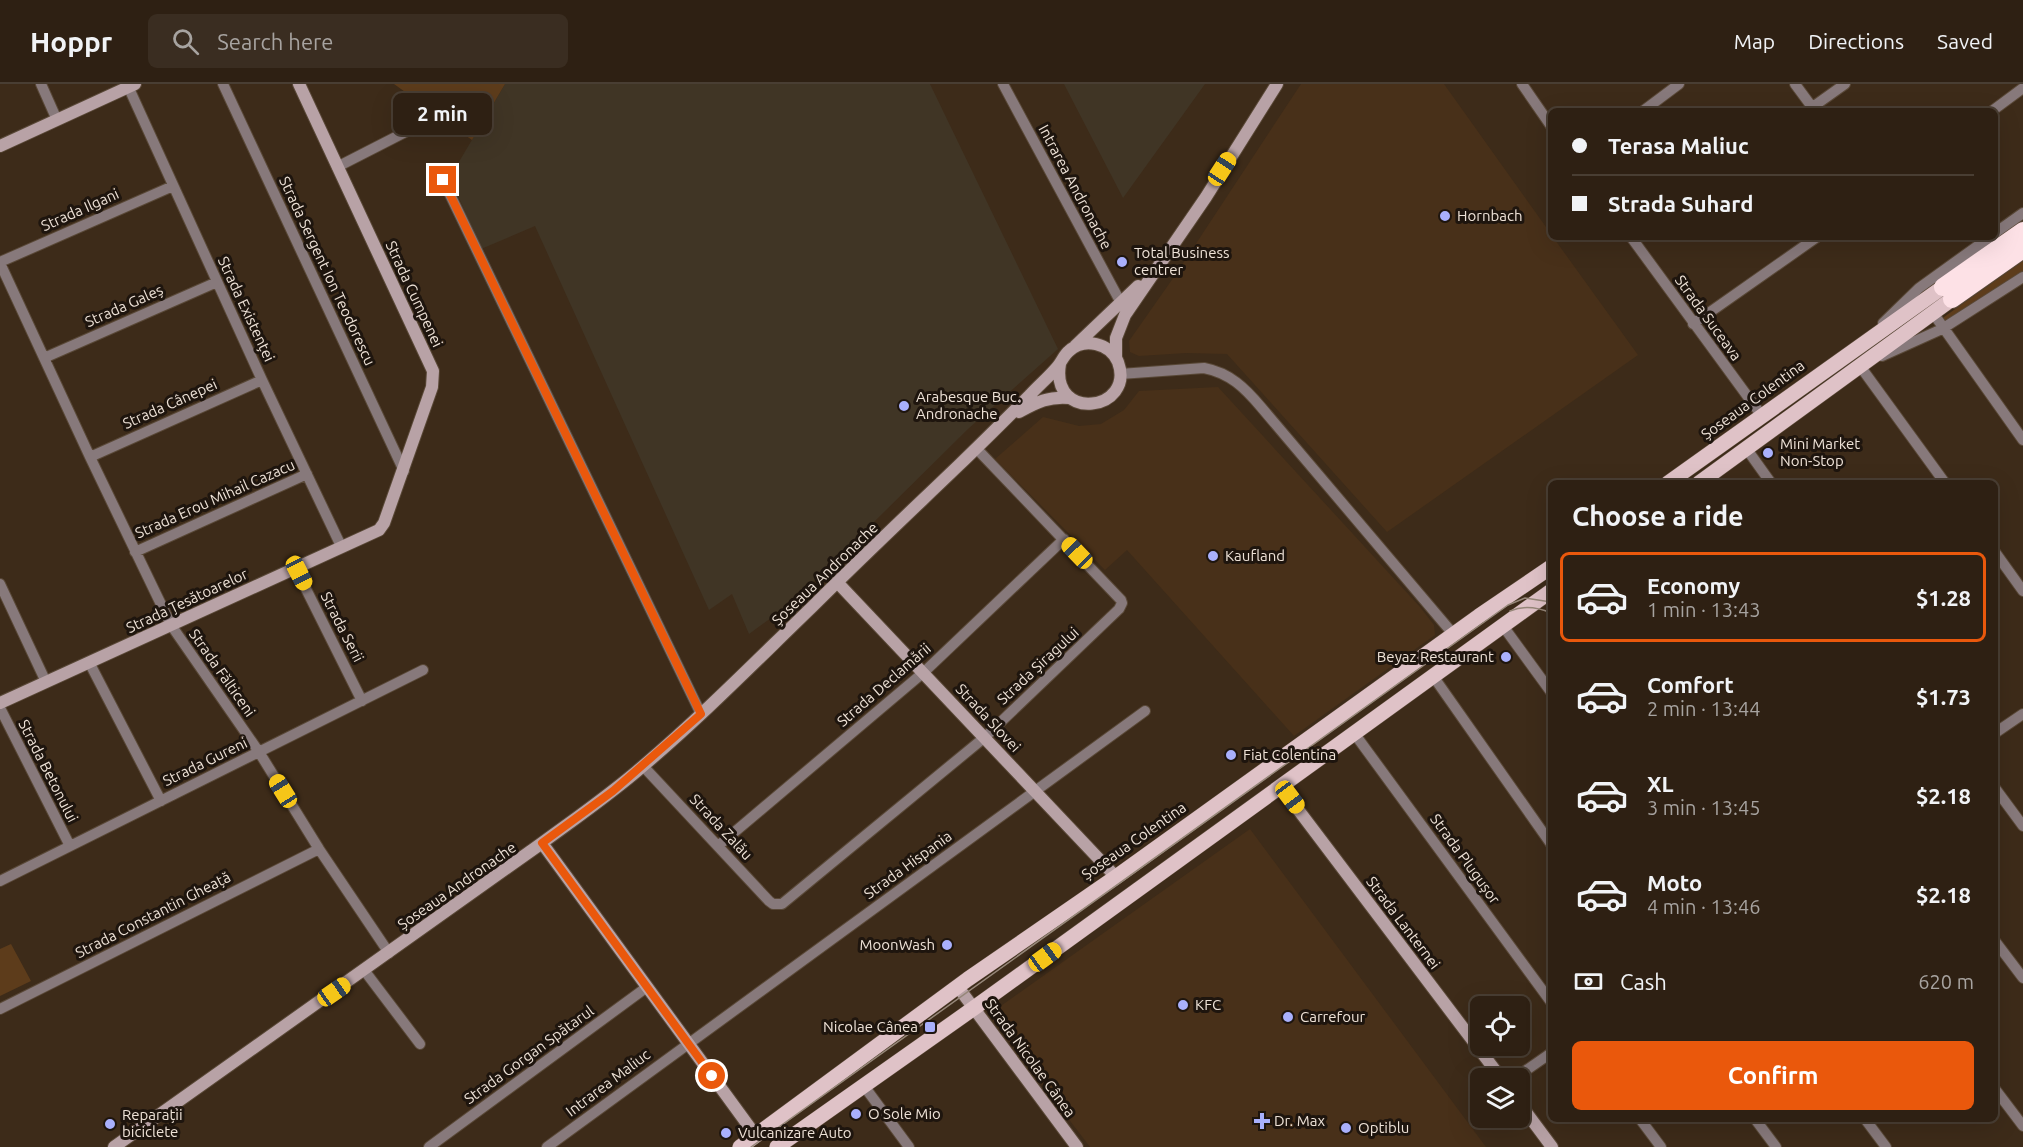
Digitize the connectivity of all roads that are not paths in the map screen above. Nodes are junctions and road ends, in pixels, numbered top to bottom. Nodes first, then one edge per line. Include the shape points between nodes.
1 (41, 84) edge
2 (223, 84) edge
3 (299, 84) edge
4 (1003, 84) edge
5 (1277, 84) edge
6 (1522, 84) edge
7 (1679, 84) edge
8 (1796, 84) edge
9 (1845, 84) edge
10 (130, 85) edge
11 (2023, 88) edge
12 (1647, 108) edge
13 (1809, 108) edge
14 (1811, 108) edge
15 (1996, 108) edge
16 (57, 120) junction
17 (1548, 122) edge
18 (423, 123) dead end
19 (0, 146) edge
20 (337, 167) junction
21 (443, 180) dead end
22 (173, 186) junction
23 (2023, 213) edge
24 (1998, 231) edge
25 (2023, 231) edge
26 (1633, 240) edge
27 (1813, 240) edge
28 (1986, 240) edge
29 (2023, 249) edge
30 (0, 262) edge
31 (1160, 263) junction
32 (2019, 279) edge
33 (217, 282) junction
34 (2023, 292) edge
35 (1948, 293) junction
36 (1121, 303) junction
37 (1933, 313) junction
38 (1693, 324) junction
39 (1942, 329) junction
40 (1074, 346) junction
41 (1858, 347) junction
42 (44, 358) junction
43 (1116, 358) junction
44 (1060, 364) junction
45 (1860, 366) junction
46 (1120, 374) junction
47 (262, 380) junction
48 (1070, 398) junction
49 (1762, 416) junction
50 (1003, 422) junction
51 (2023, 440) edge
52 (976, 448) junction
53 (1746, 448) junction
54 (90, 457) junction
55 (404, 471) junction
56 (307, 474) junction
57 (1672, 480) edge
58 (1704, 480) edge
59 (1769, 480) edge
60 (1943, 480) edge
61 (384, 523) joint
62 (1064, 539) junction
63 (341, 546) junction
64 (135, 552) junction
65 (1998, 556) edge
66 (295, 567) junction
67 (1548, 569) edge
68 (837, 582) junction
69 (0, 584) edge
70 (2023, 591) edge
71 (1548, 593) edge
72 (171, 625) junction
73 (1503, 626) junction
74 (1454, 635) junction
75 (89, 662) junction
76 (423, 670) dead end
77 (924, 672) junction
78 (1433, 676) junction
79 (46, 682) junction
80 (1548, 688) edge
81 (362, 701) junction
82 (0, 703) edge
83 (0, 708) edge
84 (1145, 711) dead end
85 (701, 714) junction
86 (2023, 714) edge
87 (1998, 731) edge
88 (1354, 733) junction
89 (985, 737) junction
90 (259, 752) junction
91 (643, 766) junction
92 (1281, 787) junction
93 (1036, 790) junction
94 (1998, 792) edge
95 (161, 801) junction
96 (2023, 826) edge
97 (1548, 840) edge
98 (542, 843) junction
99 (70, 846) junction
100 (718, 846) junction
101 (319, 849) junction
102 (1116, 877) junction
103 (0, 881) edge
104 (778, 905) joint
105 (1998, 945) edge
106 (389, 952) junction
107 (364, 970) junction
108 (2023, 978) edge
109 (647, 987) junction
110 (958, 987) junction
111 (1548, 998) edge
112 (974, 1008) junction
113 (0, 1009) edge
114 (688, 1042) junction
115 (420, 1044) dead end
116 (1548, 1055) edge
117 (1492, 1068) edge
118 (1529, 1068) edge
119 (864, 1086) junction
120 (1998, 1093) edge
121 (1530, 1117) edge
122 (1642, 1122) edge
123 (1757, 1122) edge
124 (1867, 1122) edge
125 (2023, 1126) edge
126 (756, 1136) junction
127 (114, 1147) edge
128 (429, 1147) edge
129 (547, 1147) edge
130 (740, 1147) edge
131 (777, 1147) edge
132 (909, 1147) edge
133 (1077, 1147) edge
134 (1552, 1147) edge
135 (1661, 1147) edge
136 (1776, 1147) edge
137 (1886, 1147) edge

1 - 16 street
2 - 55 street, Strada Sergent Ion Teodorescu
3 - 20 street, Strada Cumpenei
4 - 36 street, Intrarea Andronache
5 - 31 street
6 - 17 street
7 - 12 street
8 - 13 street
9 - 14 street
10 - 16 street
10 - 22 street, Strada Existenței
11 - 15 street
16 - 19 street
18 - 20 street
20 - 55 street, Strada Cumpenei via 433,371 432,387
21 - 85 street
22 - 30 street, Strada Ilgani
22 - 33 street, Strada Existenței
23 - 24 street
25 - 35 highway
26 - 38 street, Strada Suceava
27 - 38 street
28 - 41 street, Șoseaua Colentina via 1919,288
29 - 35 highway
30 - 42 street, Strada Fălticeni
31 - 36 street
31 - 43 street via 1119,325
32 - 34 street
32 - 39 street
33 - 42 street, Strada Galeș
33 - 47 street, Strada Existenței
35 - 37 main road
35 - 41 main road, Șoseaua Colentina
36 - 40 street
37 - 39 street
37 - 45 main road
38 - 49 street, Strada Suceava
39 - 45 street
39 - 51 street
40 - 43 street via 1093,343
40 - 44 street
41 - 49 main road, Șoseaua Colentina
42 - 54 street, Strada Fălticeni
43 - 46 street
44 - 48 street via 1060,383
44 - 50 street, Șoseaua Andronache
45 - 53 main road
45 - 60 street
46 - 48 street via 1119,383 1107,399 1088,405
46 - 74 street via 1204,368 1239,383
47 - 54 street, Strada Cânepei
47 - 56 street, Strada Existenței
48 - 50 street, Șoseaua Andronache via 1041,400
49 - 57 main road, Șoseaua Colentina
50 - 52 street, Șoseaua Andronache
52 - 62 street, Strada Șiragului
52 - 68 street, Șoseaua Andronache
53 - 58 main road
53 - 59 street
54 - 64 street, Strada Fălticeni
55 - 61 street, Strada Cumpenei
56 - 63 street, Strada Existenței
56 - 64 street, Strada Erou Mihail Cazacu
61 - 63 street, Strada Țesătoarelor via 379,530
62 - 77 street, Strada Declamării
62 - 89 street, Strada Șiragului via 1119,597 1121,606
63 - 66 street, Strada Țesătoarelor
64 - 72 street, Strada Fălticeni
65 - 70 street
66 - 72 street, Strada Țesătoarelor
66 - 81 street, Strada Serii
67 - 74 main road, Șoseaua Colentina
68 - 77 street, Strada Slovei
68 - 85 street, Șoseaua Andronache
69 - 79 street
71 - 73 main road
72 - 75 street, Strada Țesătoarelor
72 - 90 street, Strada Fălticeni
73 - 78 main road
73 - 80 street
74 - 102 main road, Șoseaua Colentina
75 - 79 street, Strada Țesătoarelor
75 - 95 street
76 - 81 street, Strada Gureni
77 - 89 street, Strada Slovei
77 - 100 street, Strada Declamării
78 - 88 main road
78 - 97 street
79 - 82 street, Strada Țesătoarelor
81 - 90 street, Strada Gureni
83 - 99 street, Strada Betonului
84 - 93 street, Strada Hispania
85 - 91 street, Șoseaua Andronache
86 - 87 street
88 - 92 main road
88 - 111 street, Strada Plugușor
89 - 93 street, Strada Slovei
89 - 104 street, Strada Șiragului
90 - 95 street, Strada Gureni
90 - 101 street, Strada Fălticeni
91 - 98 street, Șoseaua Andronache
91 - 100 street, Strada Zalău
92 - 112 main road
92 - 117 street, Strada Lanternei
93 - 102 street, Strada Slovei
93 - 114 street, Strada Hispania
94 - 96 street
95 - 99 street, Strada Gureni
98 - 106 street, Șoseaua Andronache
98 - 109 street
99 - 103 street, Strada Gureni
100 - 104 street, Strada Zalău via 769,901
101 - 106 street, Strada Fălticeni
101 - 113 street, Strada Constantin Gheață
102 - 110 main road, Șoseaua Colentina
105 - 108 street
106 - 107 street, Șoseaua Andronache
107 - 115 street
107 - 127 street, Șoseaua Andronache
109 - 114 street
109 - 128 street, Strada Gorgan Spătarul
110 - 112 street, Strada Nicolae Cânea
110 - 126 main road, Șoseaua Colentina
112 - 119 main road
112 - 133 street, Strada Nicolae Cânea
114 - 126 street
114 - 129 street, Intrarea Maliuc
116 - 118 street
119 - 131 main road
119 - 132 street
120 - 125 street
121 - 134 street
122 - 135 street
123 - 136 street
124 - 137 street
126 - 130 main road, Șoseaua Colentina

